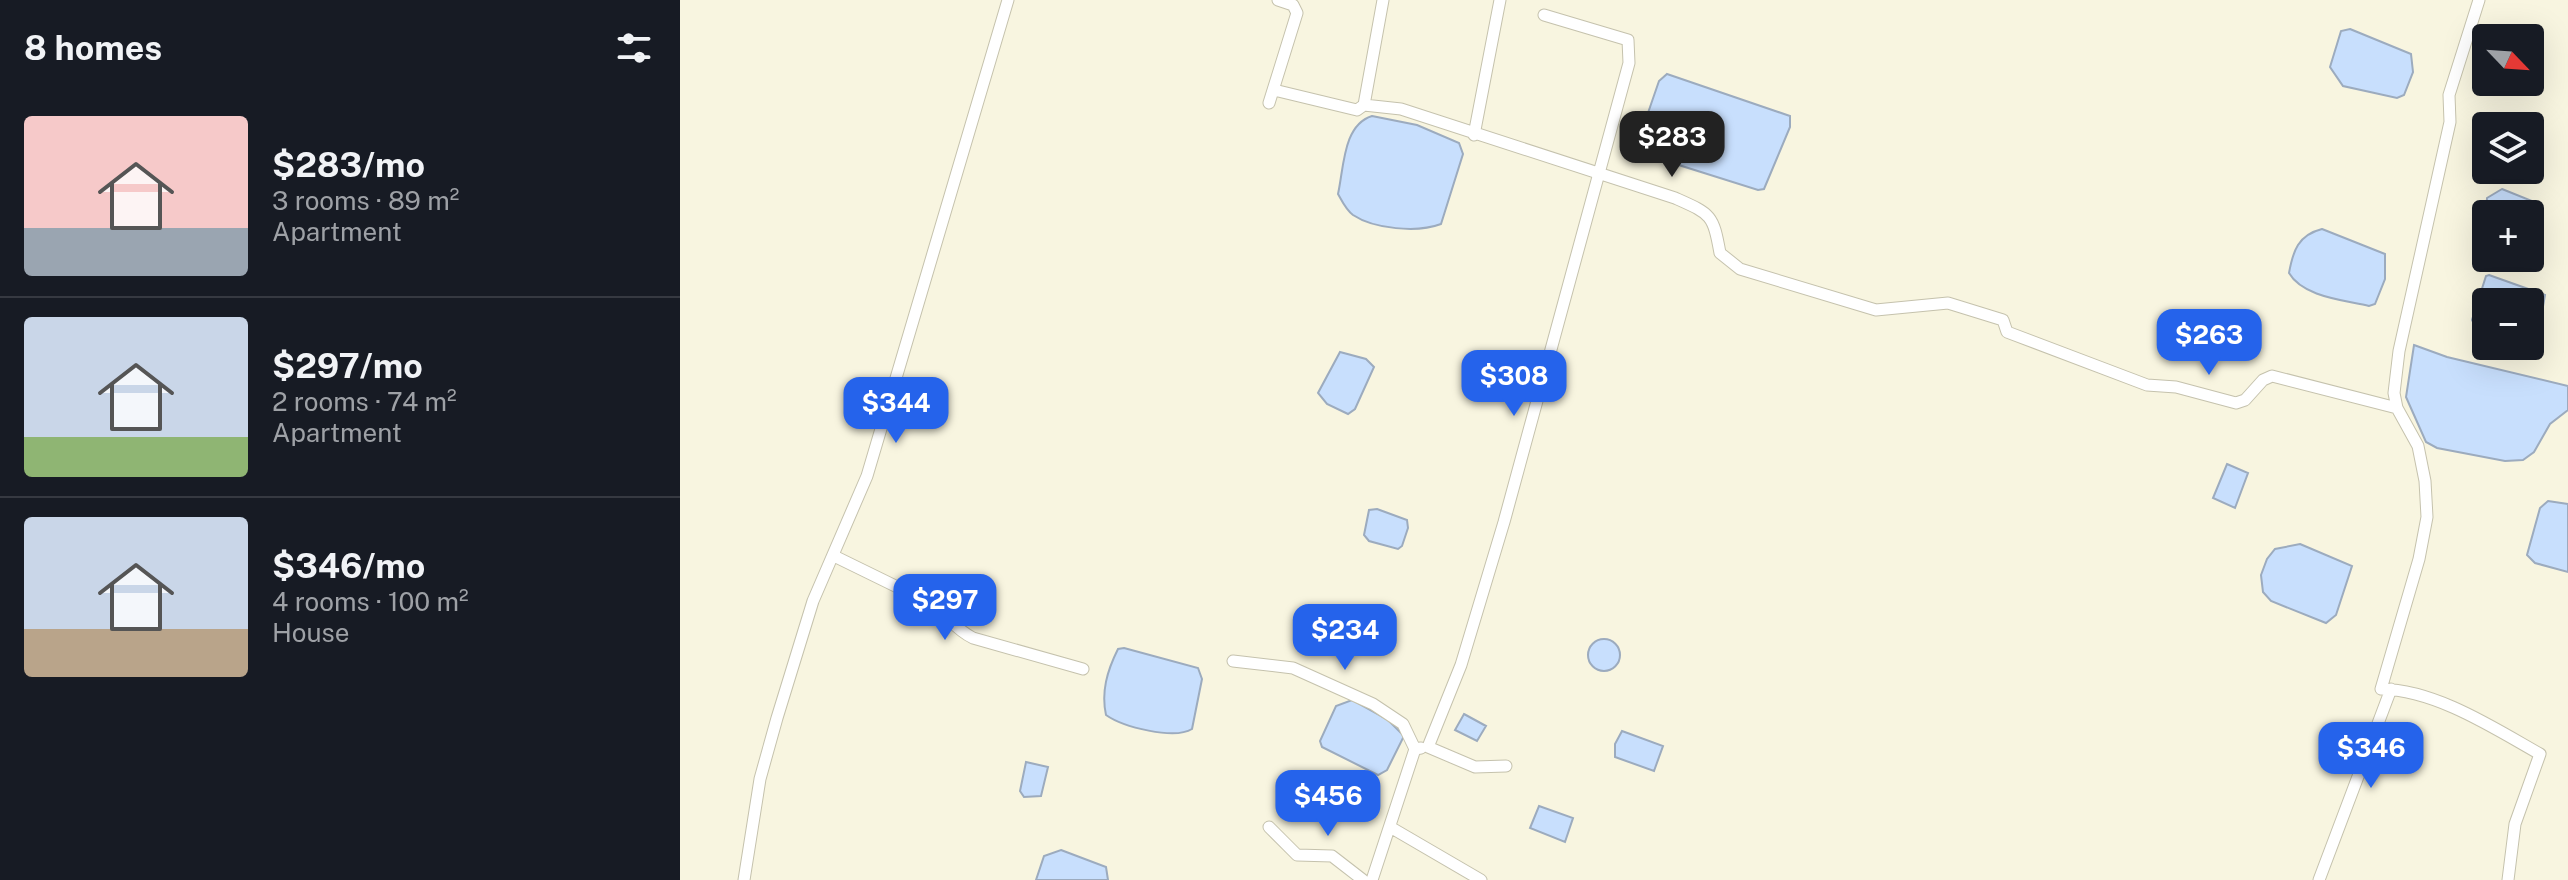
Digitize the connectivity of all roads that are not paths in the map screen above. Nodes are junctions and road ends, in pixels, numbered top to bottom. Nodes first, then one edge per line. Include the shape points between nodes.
1 (1008, 0) edge
2 (1278, 0) edge
3 (1383, 0) edge
4 (1500, 0) edge
5 (2479, 0) edge
6 (1544, 15) dead end
7 (1274, 90) junction
8 (1269, 103) dead end
9 (1364, 105) junction
10 (1474, 135) junction
11 (1599, 175) junction
12 (2397, 408) junction
13 (834, 556) junction
14 (1233, 661) dead end
15 (1083, 669) dead end
16 (2391, 689) junction
17 (1428, 747) junction
18 (1415, 749) junction
19 (1506, 766) dead end
20 (1269, 827) dead end
21 (1390, 827) junction
22 (744, 880) edge
23 (1363, 880) edge
24 (1372, 880) edge
25 (1481, 880) edge
26 (2319, 880) edge
27 (2508, 880) edge

1 - 13 street via 875,452
2 - 7 street via 1293,5 1297,13
3 - 9 street
4 - 10 street
5 - 12 street via 2449,95 2450,122 2399,351
6 - 11 street via 1628,40 1623,94
7 - 8 street
7 - 9 street via 1357,110
9 - 10 street via 1401,109
10 - 11 street
11 - 12 street via 1700,209 1715,223 1720,253 1740,269 1794,287 1876,310 1948,303 2003,320 2007,332 2136,381 2227,401 2245,400 2272,376
11 - 17 street via 1504,522 1461,665
12 - 16 street via 2418,446 2427,517 2381,689
13 - 15 street via 928,602 959,632
13 - 22 street via 813,601 768,747
14 - 18 street via 1293,668 1373,704 1403,724
16 - 26 street
16 - 27 street via 2426,698 2540,754 2515,824
17 - 18 street
17 - 19 street via 1475,767
18 - 21 street
20 - 23 street via 1297,855 1332,856
21 - 24 street
21 - 25 street

